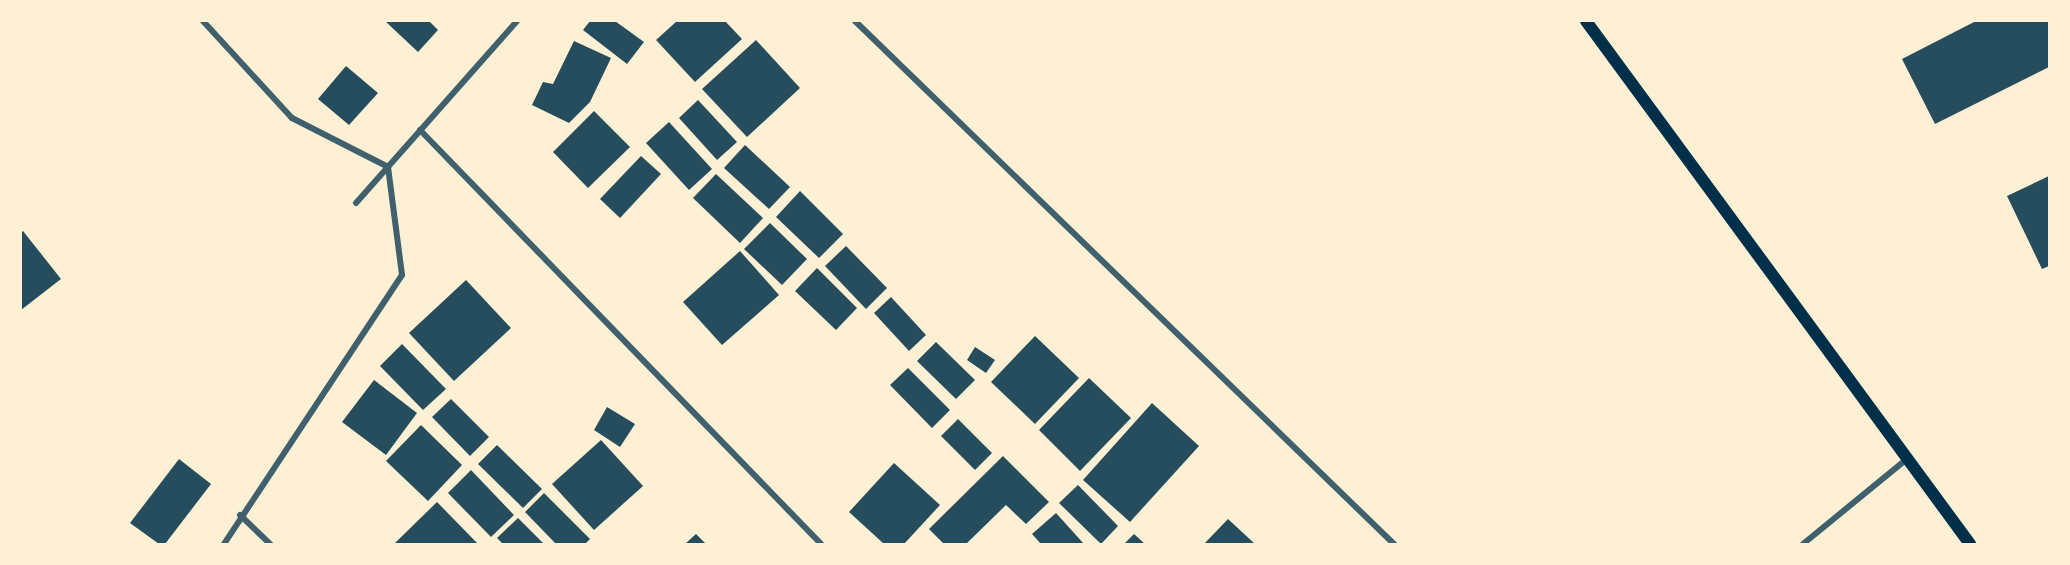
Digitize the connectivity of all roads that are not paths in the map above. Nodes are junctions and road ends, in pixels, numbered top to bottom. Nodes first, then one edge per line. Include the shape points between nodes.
1 (203, 21) edge
2 (518, 21) edge
3 (855, 21) edge
4 (1586, 21) edge
5 (420, 130) junction
6 (388, 167) junction
7 (356, 203) dead end
8 (1907, 459) junction
9 (240, 515) junction
10 (224, 544) edge
11 (270, 544) edge
12 (821, 544) edge
13 (1394, 544) edge
14 (1803, 544) edge
15 (1970, 544) edge

1 - 6 street via 292,118
2 - 5 street
3 - 13 street
4 - 8 main road
5 - 6 street
5 - 12 street
6 - 7 street
6 - 9 street via 402,274
8 - 14 street
8 - 15 main road
9 - 10 street
9 - 11 street

